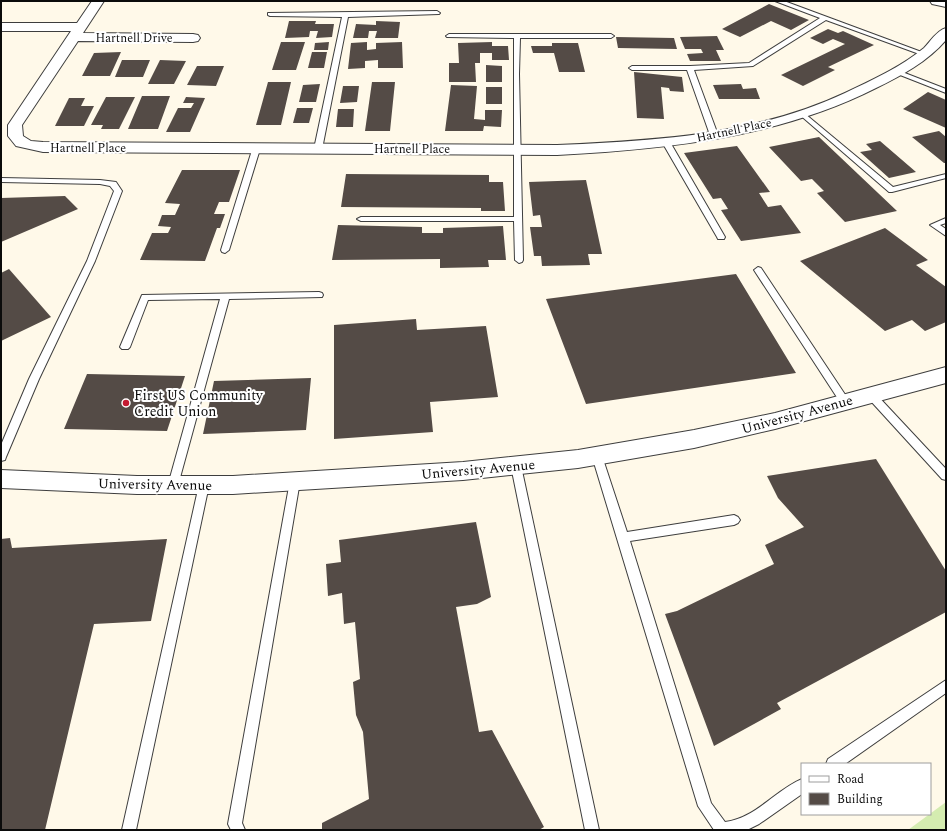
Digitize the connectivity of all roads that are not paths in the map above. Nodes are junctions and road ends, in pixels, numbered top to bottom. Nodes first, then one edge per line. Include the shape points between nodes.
1 (98, 1) edge
2 (778, 1) edge
3 (936, 1) edge
4 (946, 4) edge
5 (437, 13) dead end
6 (270, 14) dead end
7 (345, 15) junction
8 (825, 18) junction
9 (1, 26) edge
10 (77, 32) junction
11 (946, 32) edge
12 (449, 36) dead end
13 (517, 36) junction
14 (611, 36) dead end
15 (193, 38) dead end
16 (924, 54) junction
17 (632, 68) dead end
18 (690, 68) junction
19 (897, 72) junction
20 (946, 90) edge
21 (802, 114) junction
22 (714, 135) junction
23 (666, 142) junction
24 (256, 149) junction
25 (318, 149) junction
26 (517, 150) junction
27 (946, 176) edge
28 (1, 180) edge
29 (361, 219) dead end
30 (518, 219) junction
31 (946, 220) edge
32 (946, 233) edge
33 (721, 237) dead end
34 (226, 250) dead end
35 (519, 260) dead end
36 (758, 270) dead end
37 (319, 295) dead end
38 (225, 296) junction
39 (125, 346) dead end
40 (946, 375) edge
41 (871, 395) junction
42 (845, 402) junction
43 (596, 456) junction
44 (1, 457) edge
45 (516, 466) junction
46 (946, 476) edge
47 (1, 479) edge
48 (295, 481) junction
49 (173, 485) junction
50 (204, 485) junction
51 (734, 520) dead end
52 (623, 538) junction
53 (946, 686) edge
54 (834, 763) edge
55 (801, 787) edge
56 (129, 830) edge
57 (238, 830) edge
58 (592, 830) edge

1 - 10 street, Hartnell Place
2 - 8 lane
3 - 4 street
5 - 7 lane
6 - 7 lane
7 - 25 lane
8 - 16 lane
8 - 18 lane via 751,66
9 - 10 street, Hartnell Drive
10 - 15 street, Hartnell Drive
10 - 24 street, Hartnell Place via 15,125 15,138 23,144 43,147
11 - 16 street, Hartnell Place
12 - 13 lane
13 - 14 lane
13 - 26 lane
16 - 19 street, Hartnell Place
17 - 18 lane
18 - 22 lane
19 - 20 lane
19 - 21 street, Hartnell Place via 842,100
21 - 22 street, Hartnell Place
21 - 27 lane via 892,190
22 - 23 street, Hartnell Place
23 - 26 street, Hartnell Place via 601,149
23 - 33 lane
24 - 25 street, Hartnell Place
24 - 34 lane
25 - 26 street, Hartnell Place
26 - 30 lane
28 - 44 lane via 100,182 113,184 118,191 91,261 34,379
29 - 30 lane
30 - 35 lane
31 - 32 lane via 934,225
36 - 42 lane
37 - 38 lane
38 - 39 lane via 145,297
38 - 49 lane
40 - 41 street, University Avenue
41 - 42 street, University Avenue
41 - 46 lane
42 - 43 street, University Avenue via 701,438
43 - 45 street, University Avenue
43 - 52 lane
45 - 48 street, University Avenue
45 - 58 lane
47 - 49 street, University Avenue
48 - 50 street, University Avenue
48 - 57 lane via 235,824
49 - 50 street, University Avenue
50 - 56 lane
51 - 52 lane
52 - 55 lane via 705,806 714,820 722,829 738,827
53 - 54 lane

